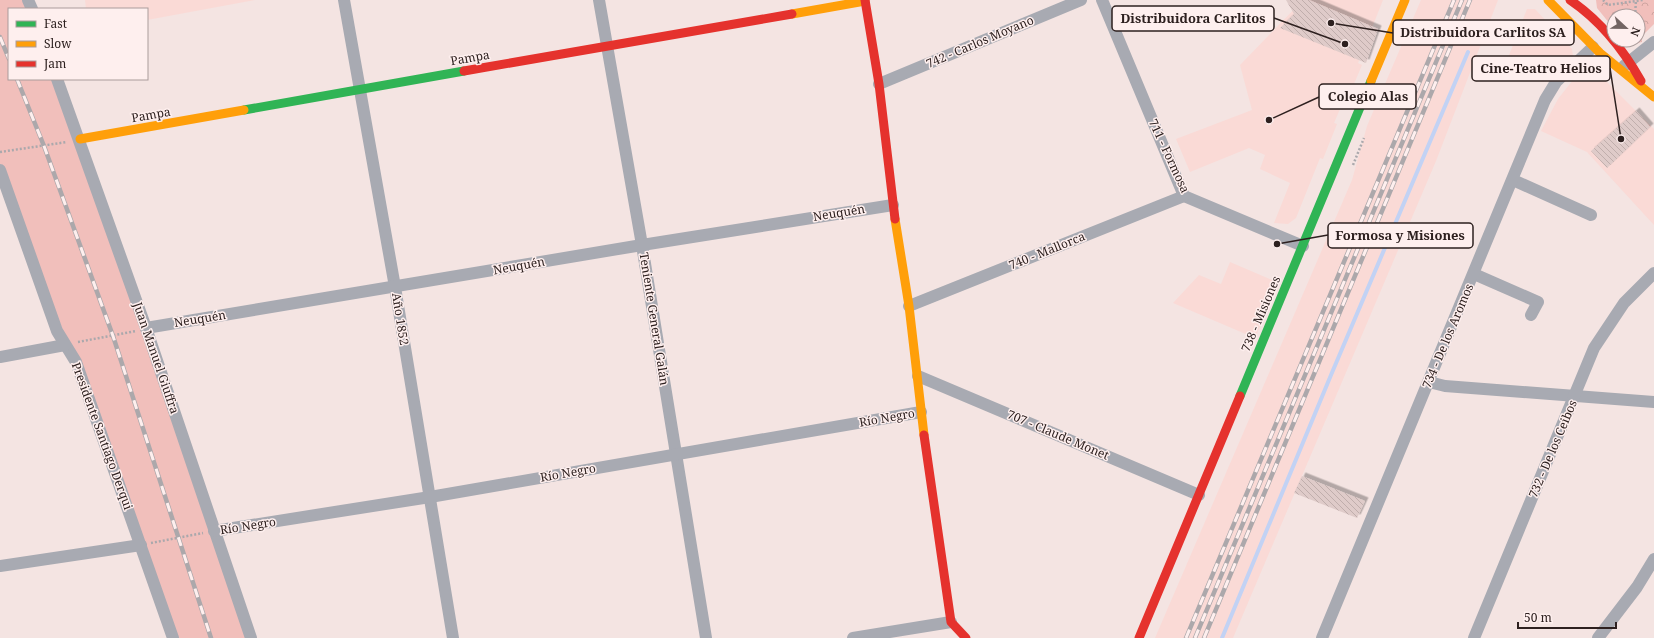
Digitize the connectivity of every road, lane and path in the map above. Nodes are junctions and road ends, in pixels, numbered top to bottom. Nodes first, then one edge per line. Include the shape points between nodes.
1 (344, 0) edge
2 (599, 0) edge
3 (1081, 0) edge
4 (1102, 0) edge
5 (1405, 0) edge
6 (1548, 0) edge
7 (1570, 0) edge
8 (1587, 0) edge
9 (1603, 0) edge
10 (1636, 0) edge
11 (1643, 0) edge
12 (865, 1) edge
13 (1584, 10) junction
14 (1654, 42) edge
15 (606, 46) junction
16 (1593, 47) junction
17 (1629, 60) junction
18 (1621, 70) junction
19 (58, 80) edge
20 (879, 84) junction
21 (1644, 86) junction
22 (360, 90) junction
23 (1654, 96) edge
24 (80, 139) junction
25 (0, 152) edge
26 (0, 170) edge
27 (1513, 180) junction
28 (1184, 196) junction
29 (893, 205) junction
30 (1591, 215) dead end
31 (642, 245) junction
32 (1303, 246) junction
33 (1654, 273) edge
34 (1474, 274) junction
35 (395, 287) junction
36 (909, 306) junction
37 (1531, 315) dead end
38 (146, 328) junction
39 (65, 345) junction
40 (0, 357) edge
41 (918, 376) junction
42 (1430, 382) junction
43 (1575, 396) junction
44 (1654, 402) edge
45 (922, 412) junction
46 (676, 454) junction
47 (1199, 495) junction
48 (430, 497) junction
49 (214, 531) junction
50 (141, 545) junction
51 (1654, 559) edge
52 (0, 566) edge
53 (951, 622) junction
54 (173, 638) edge
55 (250, 638) edge
56 (453, 638) edge
57 (706, 638) edge
58 (854, 638) edge
59 (966, 638) edge
60 (1139, 638) edge
61 (1322, 638) edge
62 (1474, 638) edge
63 (1598, 638) edge

1 - 22 street, Año 1852
2 - 15 street, Teniente General Galán
3 - 20 street, 742 - Carlos Moyano
4 - 28 street, 711 - Formosa
5 - 32 street, 738 - Misiones
6 - 16 street
7 - 13 street
8 - 13 street
9 - 10 path via 1608,5
10 - 11 path
12 - 15 street, Pampa
12 - 20 street
13 - 16 street via 1590,26
13 - 17 street via 1616,42
14 - 17 street
15 - 22 street, Pampa
15 - 31 street, Teniente General Galán
16 - 18 street
16 - 27 street, 734 - De los Aromos via 1550,90
17 - 18 street
17 - 21 street
18 - 21 street
19 - 24 street, Juan Manuel Giuffra
20 - 29 street
21 - 23 street
22 - 24 street, Pampa
22 - 35 street, Año 1852
24 - 25 path
24 - 38 street, Juan Manuel Giuffra
26 - 39 street, Presidente Santiago Derqui via 57,331
27 - 30 street
27 - 34 street, 734 - De los Aromos
28 - 32 street, 711 - Formosa
28 - 36 street, 740 - Mallorca
29 - 31 street, Neuquén
29 - 36 street
31 - 35 street, Neuquén
31 - 46 street, Teniente General Galán
32 - 47 street, 738 - Misiones
33 - 43 street, 732 - De los Ceibos via 1624,303 1604,332 1594,348
34 - 37 street via 1538,302
34 - 42 street, 734 - De los Aromos
35 - 38 street, Neuquén
35 - 48 street, Año 1852
36 - 41 street
38 - 39 path
38 - 49 street, Juan Manuel Giuffra
39 - 40 street
39 - 50 street, Presidente Santiago Derqui via 76,362
41 - 45 street
41 - 47 street, 707 - Claude Monet
42 - 43 street via 1444,386
42 - 61 street, 734 - De los Aromos
43 - 44 street
43 - 62 street, 732 - De los Ceibos
45 - 46 street, Río Negro
45 - 53 street
46 - 48 street, Río Negro
46 - 57 street, Teniente General Galán
47 - 60 street, 738 - Misiones
48 - 49 street, Río Negro
48 - 56 street, Año 1852
49 - 50 path
49 - 55 street, Juan Manuel Giuffra
50 - 52 street
50 - 54 street, Presidente Santiago Derqui
51 - 63 street via 1637,587
53 - 58 street
53 - 59 street

